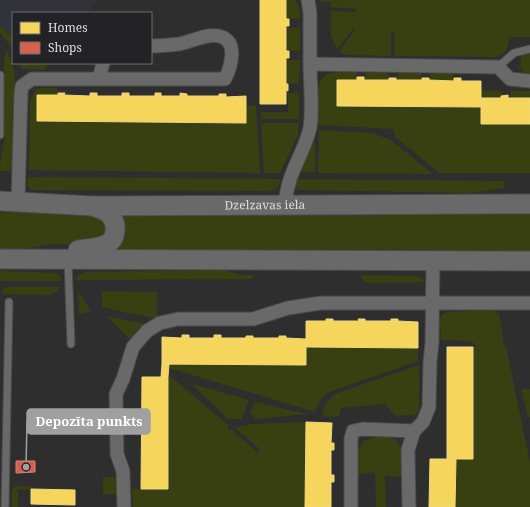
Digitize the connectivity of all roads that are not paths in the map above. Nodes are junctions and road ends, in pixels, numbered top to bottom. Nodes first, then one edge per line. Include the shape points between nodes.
1 (308, 0) edge
2 (152, 46) edge
3 (530, 49) edge
4 (103, 64) edge
5 (310, 64) junction
6 (498, 67) junction
7 (0, 75) edge
8 (99, 79) junction
9 (530, 81) edge
10 (0, 135) edge
11 (9, 202) edge
12 (530, 204) edge
13 (93, 206) junction
14 (285, 206) junction
15 (0, 259) edge
16 (62, 259) junction
17 (433, 261) junction
18 (530, 262) edge
19 (9, 302) dead end
20 (433, 303) junction
21 (530, 303) edge
22 (70, 344) dead end
23 (414, 431) junction
24 (3, 506) edge
25 (124, 507) edge
26 (351, 507) edge
27 (409, 507) edge

1 - 5 street
2 - 8 street via 218,36 226,40 230,47 231,67 226,79
3 - 6 lane via 514,53
4 - 8 street
5 - 6 street
5 - 14 street via 310,127 290,176
6 - 9 street via 510,79
7 - 10 lane
8 - 11 street via 32,79 22,86
11 - 13 main road, Dzelzavas iela
12 - 14 main road, Dzelzavas iela
13 - 14 main road, Dzelzavas iela
13 - 16 main road via 111,216 115,224 113,239 99,248 70,252
15 - 16 main road
16 - 17 main road
16 - 22 lane
17 - 18 main road
17 - 20 street
19 - 24 lane
20 - 21 street
20 - 23 street via 429,407 423,422
20 - 25 street via 321,302 288,308 253,319 178,319 160,323 147,331 133,347 116,394 117,454 123,471
23 - 26 street via 353,431
23 - 27 street via 408,450

